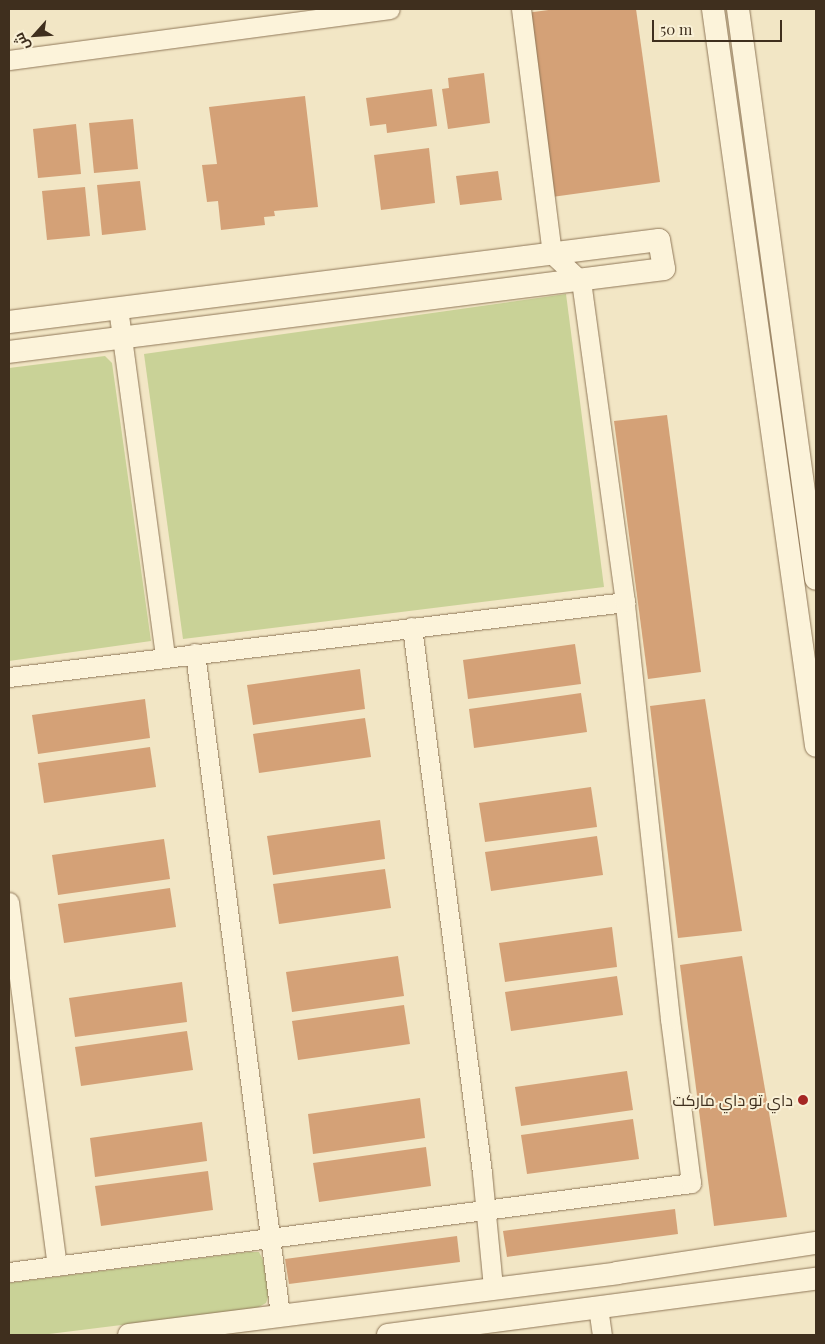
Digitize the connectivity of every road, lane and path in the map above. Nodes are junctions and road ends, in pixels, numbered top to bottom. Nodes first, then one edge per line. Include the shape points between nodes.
1 (390, 9) edge
2 (521, 9) edge
3 (713, 9) edge
4 (738, 9) edge
5 (9, 60) edge
6 (552, 254) junction
7 (581, 281) junction
8 (118, 308) junction
9 (9, 320) edge
10 (123, 338) junction
11 (9, 352) edge
12 (816, 579) edge
13 (625, 602) junction
14 (412, 627) junction
15 (195, 653) junction
16 (165, 657) junction
17 (9, 676) edge
18 (816, 746) edge
19 (9, 902) edge
20 (485, 1209) junction
21 (272, 1238) junction
22 (816, 1243) edge
23 (735, 1257) junction
24 (57, 1266) junction
25 (9, 1272) edge
26 (816, 1279) edge
27 (494, 1287) junction
28 (739, 1287) junction
29 (393, 1302) junction
30 (598, 1308) junction
31 (280, 1314) junction
32 (129, 1335) edge
33 (393, 1335) edge
34 (602, 1335) edge

1 - 5 street
2 - 6 street
3 - 18 street
4 - 12 street
6 - 7 street
6 - 7 street via 659,240 664,268
6 - 8 street
7 - 10 street
7 - 13 street
8 - 9 street
8 - 10 street
10 - 11 street
10 - 16 street
13 - 14 street
13 - 20 street via 691,1183
14 - 15 street
14 - 20 street
15 - 16 street
15 - 21 street
16 - 17 street
19 - 24 street
20 - 21 street
20 - 27 street
21 - 24 street
21 - 31 street
22 - 23 street
23 - 27 street
23 - 28 street
24 - 25 street
26 - 28 street
27 - 29 street
28 - 30 street
29 - 31 street
29 - 33 street
30 - 33 street
30 - 34 street
31 - 32 street

